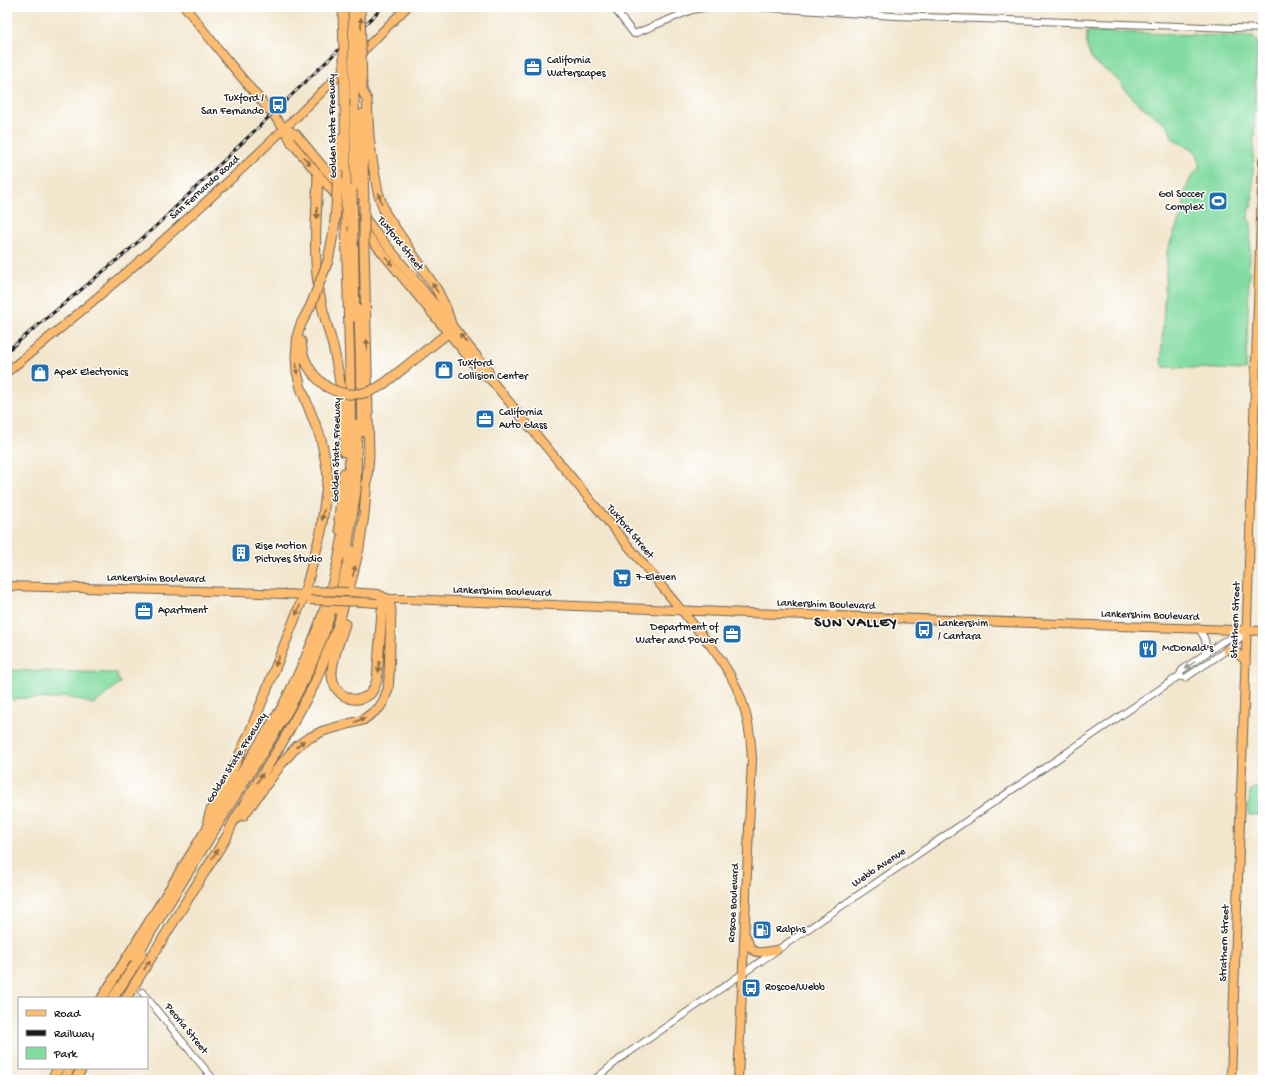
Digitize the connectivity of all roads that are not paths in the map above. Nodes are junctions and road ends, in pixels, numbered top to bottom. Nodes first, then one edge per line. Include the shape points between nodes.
1 (185, 7) edge
2 (342, 7) edge
3 (349, 7) edge
4 (353, 7) edge
5 (360, 7) edge
6 (407, 7) edge
7 (613, 7) edge
8 (1263, 28) edge
9 (362, 90) junction
10 (350, 102) junction
11 (345, 118) junction
12 (285, 129) junction
13 (1263, 160) edge
14 (318, 174) junction
15 (355, 233) junction
16 (409, 286) junction
17 (428, 295) junction
18 (311, 305) junction
19 (451, 324) junction
20 (448, 333) junction
21 (7, 372) edge
22 (491, 380) junction
23 (342, 544) junction
24 (7, 586) edge
25 (307, 597) junction
26 (347, 597) junction
27 (388, 599) junction
28 (680, 610) junction
29 (1198, 628) junction
30 (1247, 630) junction
31 (1263, 631) edge
32 (1228, 650) junction
33 (1204, 655) junction
34 (1246, 661) junction
35 (1179, 676) junction
36 (749, 727) joint
37 (204, 833) junction
38 (227, 836) junction
39 (744, 929) junction
40 (777, 950) junction
41 (742, 974) junction
42 (142, 992) dead end
43 (103, 997) edge
44 (110, 997) edge
45 (115, 997) edge
46 (127, 997) edge
47 (146, 997) edge
48 (148, 999) edge
49 (58, 1069) edge
50 (65, 1069) edge
51 (69, 1069) edge
52 (81, 1069) edge
53 (52, 1080) edge
54 (59, 1080) edge
55 (63, 1080) edge
56 (75, 1080) edge
57 (214, 1080) edge
58 (594, 1080) edge
59 (738, 1080) edge
60 (1231, 1080) edge

1 - 12 main road, Tuxford Street
2 - 10 highway, Golden State Freeway, bridge
3 - 10 highway
4 - 10 highway, bridge
9 -> 5 highway, bridge
6 - 12 main road, San Fernando Road
7 - 8 street via 634,34 692,10 714,7 894,16
19 -> 9 highway via 437,290 385,213 373,165 367,100
26 -> 9 highway, bridge via 359,548 369,455
10 - 11 highway, Golden State Freeway
10 - 15 highway
11 - 18 highway, bridge via 339,150 334,230 328,261
11 - 23 highway, Golden State Freeway, bridge via 350,474
12 -> 14 main road, Tuxford Street via 291,142
12 - 17 main road, Tuxford Street via 296,134
12 - 21 main road, San Fernando Road via 156,246
13 - 30 main road, Strathern Street
14 -> 16 main road, Tuxford Street
14 -> 23 highway via 316,244 319,289 340,379 344,416 344,476 339,518
15 - 44 highway via 356,490 349,540 331,612 314,658 286,716
15 - 45 highway via 362,424 361,466 354,537 336,611 310,676 289,716
16 - 17 main road via 415,285 422,293
16 - 20 main road, Tuxford Street
17 - 19 main road, Tuxford Street
18 - 20 highway, bridge via 302,332 302,349 306,362 312,374 327,387 342,393 357,395 372,391 386,383
18 -> 25 highway via 298,333 297,372 321,439 328,476 321,532
19 - 20 highway
22 -> 19 main road, Tuxford Street via 488,370
20 - 22 main road, Tuxford Street via 483,375
22 - 28 main road, Tuxford Street
23 - 37 highway, Golden State Freeway via 326,609 299,675
24 - 25 main road, Lankershim Boulevard via 237,592
25 - 27 main road, Lankershim Boulevard, bridge via 363,602
25 - 27 main road, Lankershim Boulevard, bridge via 313,591 378,594
25 -> 37 highway via 250,732 211,810
27 -> 26 highway via 382,610 377,680 369,694 355,699 340,694 333,682 332,674 334,659 349,612
38 -> 26 highway via 314,685
27 - 28 main road, Lankershim Boulevard
38 -> 27 highway via 297,746 323,732 363,720 379,708 388,689 389,677 392,610
28 - 29 main road, Lankershim Boulevard
28 - 36 main road, Tuxford Street via 728,670 741,698
29 - 30 main road, Lankershim Boulevard
29 - 33 street via 1206,641
30 - 31 main road, Lankershim Boulevard
30 - 32 street, Webb Avenue
30 - 33 street, Webb Avenue via 1222,642
30 - 34 main road, Strathern Street
32 - 34 main road via 1235,651
32 - 35 street, Webb Avenue via 1185,678
33 -> 35 street, Webb Avenue via 1182,670
34 - 60 main road, Strathern Street
35 - 40 street, Webb Avenue
36 - 39 main road, Roscoe Boulevard via 752,759
37 - 43 highway, Golden State Freeway
46 -> 38 highway
39 - 40 main road via 752,950
39 - 41 main road, Roscoe Boulevard
40 - 41 street, Webb Avenue
41 - 58 street, Webb Avenue via 621,1058
41 - 59 main road, Roscoe Boulevard
42 - 47 street, Peoria Street
48 - 57 street, Peoria Street
49 - 53 highway
50 - 54 highway
51 - 55 highway
52 - 56 highway

